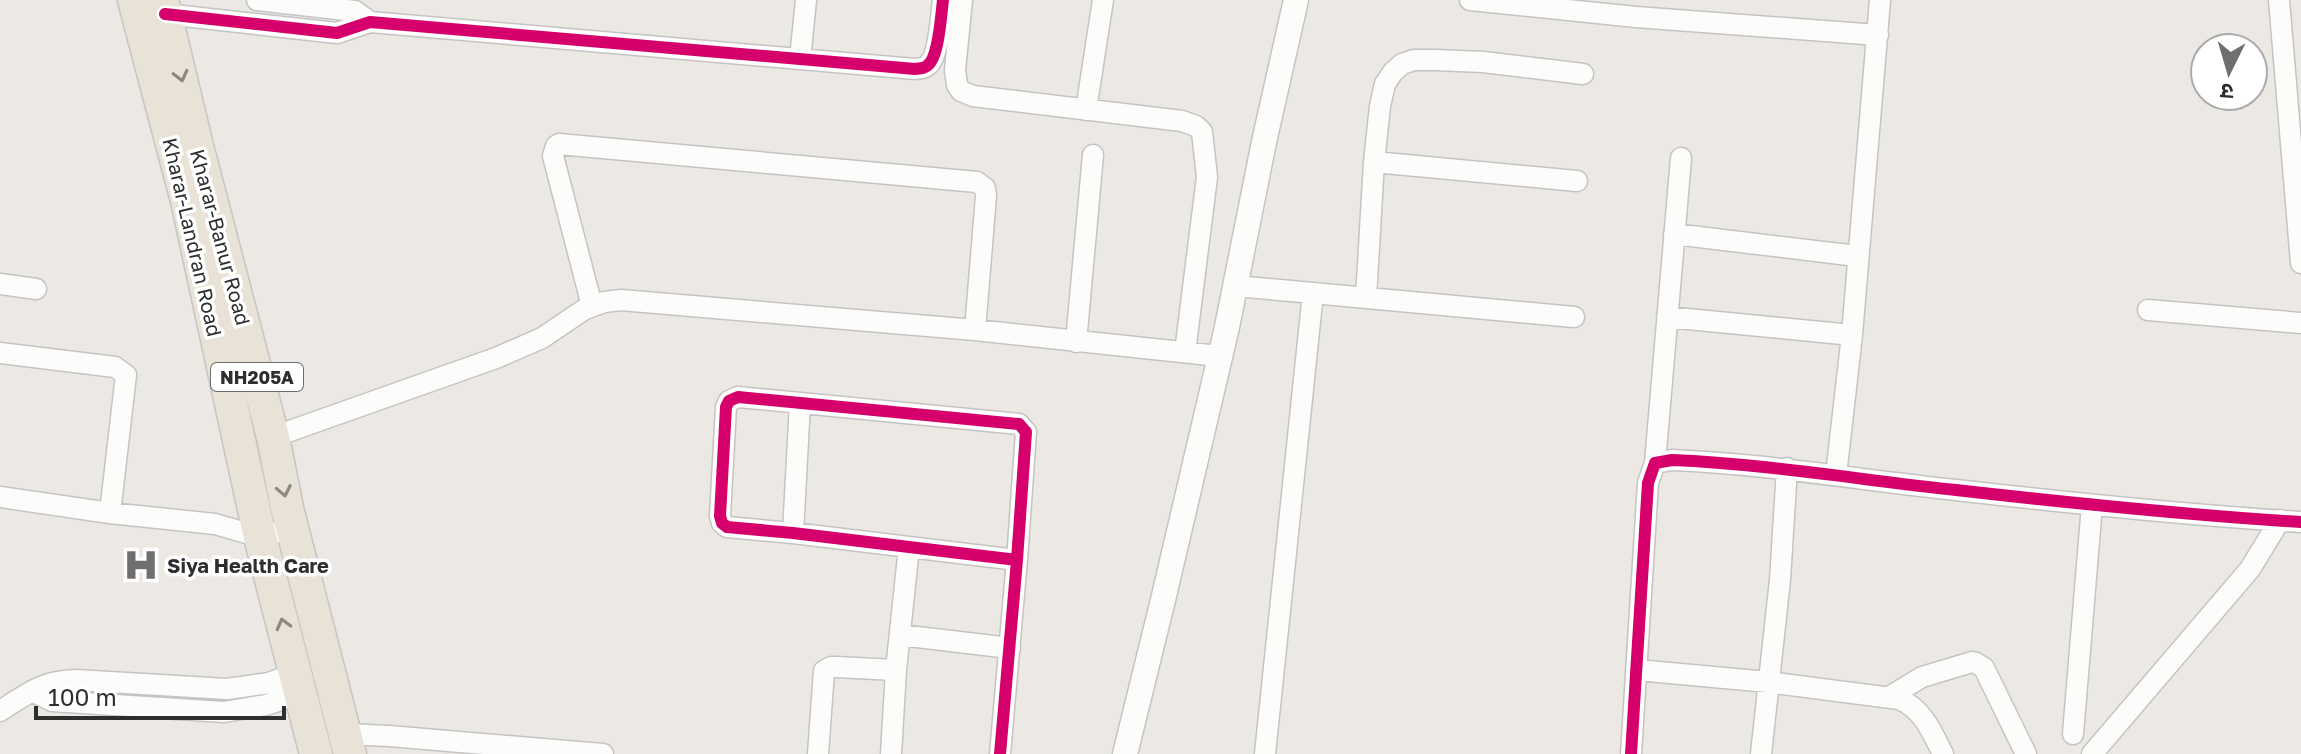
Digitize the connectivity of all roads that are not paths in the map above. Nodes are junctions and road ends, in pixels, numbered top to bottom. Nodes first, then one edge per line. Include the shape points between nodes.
1 (134, 0) edge
2 (257, 0) edge
3 (806, 0) edge
4 (943, 0) edge
5 (962, 0) edge
6 (1103, 0) edge
7 (1296, 0) edge
8 (1470, 0) edge
9 (1880, 0) edge
10 (2279, 0) edge
11 (164, 7) edge
12 (370, 22) junction
13 (1878, 35) junction
14 (800, 59) junction
15 (1583, 74) dead end
16 (1086, 110) junction
17 (1093, 155) dead end
18 (1681, 158) dead end
19 (1374, 162) junction
20 (1577, 181) dead end
21 (1674, 234) junction
22 (1857, 256) junction
23 (2301, 263) edge
24 (0, 284) edge
25 (1235, 286) junction
26 (36, 289) dead end
27 (1313, 293) junction
28 (1366, 298) junction
29 (592, 306) junction
30 (2148, 310) dead end
31 (1574, 317) dead end
32 (1667, 317) junction
33 (2301, 323) edge
34 (975, 330) junction
35 (1852, 335) junction
36 (1076, 342) junction
37 (1185, 352) junction
38 (0, 353) edge
39 (1219, 356) junction
40 (800, 403) junction
41 (273, 437) junction
42 (1655, 463) junction
43 (1787, 468) junction
44 (1836, 475) junction
45 (0, 497) edge
46 (2092, 505) junction
47 (110, 513) junction
48 (2291, 521) edge
49 (292, 528) junction
50 (793, 533) junction
51 (260, 537) junction
52 (909, 547) junction
53 (1017, 560) junction
54 (900, 635) junction
55 (1010, 648) junction
56 (896, 670) junction
57 (1637, 670) junction
58 (1768, 682) junction
59 (298, 683) junction
60 (1889, 697) junction
61 (0, 711) edge
62 (2073, 734) dead end
63 (348, 744) edge
64 (501, 749) edge
65 (316, 754) edge
66 (603, 754) edge
67 (818, 754) edge
68 (891, 754) edge
69 (1000, 754) edge
70 (1125, 754) edge
71 (1265, 754) edge
72 (1631, 754) edge
73 (1761, 754) edge
74 (1943, 754) edge
75 (2026, 754) edge
76 (2092, 754) edge

1 - 51 highway, Kharar-Landran Road / NH205A via 187,201
2 - 12 street via 355,11
3 - 14 street
4 - 14 street via 935,54 924,68
5 - 16 street via 955,70 961,91
6 - 16 street
7 - 25 street
8 - 13 street
9 - 13 street
10 - 23 street
11 - 12 street via 337,33
11 -> 41 highway, Kharar-Banur Road / NH205A
12 - 14 street
13 - 22 street
15 - 19 street via 1483,62 1402,64 1385,84
16 - 37 street via 1182,121 1202,132 1207,177
17 - 36 street
18 - 21 street
19 - 20 street
19 - 28 street
21 - 22 street
21 - 32 street
22 - 35 street
24 - 26 street
25 - 27 street
25 - 39 street
27 - 28 street
27 - 71 street
28 - 31 street
29 - 34 street via 621,300
29 - 34 street via 553,156 559,144 977,182 986,196
29 - 41 street via 521,348
30 - 33 street
32 - 35 street
32 - 42 street
34 - 36 street
35 - 44 street
36 - 37 street
37 - 39 street
38 - 47 street via 115,367 126,375
39 - 70 street
40 - 50 street
40 - 50 street via 738,397 729,401 720,516 732,529
40 - 53 street via 1024,427
41 -> 49 highway, Kharar-Banur Road / NH205A
42 - 43 street
42 - 57 street via 1648,483
43 - 44 street
43 - 58 street
44 - 46 street
45 - 47 street
46 - 48 street
46 - 62 street
47 - 51 street via 215,524
48 - 76 street
49 - 51 street
49 - 63 highway, Kharar-Banur Road / NH205A
50 - 52 street
59 -> 51 highway, Kharar-Landran Road / NH205A
52 - 53 street
52 - 54 street
53 - 55 street
54 - 55 street
54 - 56 street
55 - 69 street
56 - 67 street via 824,671
56 - 68 street
57 - 58 street
57 - 72 street
58 - 60 street
58 - 73 street
59 - 61 street via 245,710 52,701 32,691
59 - 65 highway, Kharar-Landran Road / NH205A
60 - 74 street via 1911,704
60 - 75 street via 1922,677 1976,663 1984,668
63 - 64 street
64 - 66 street

